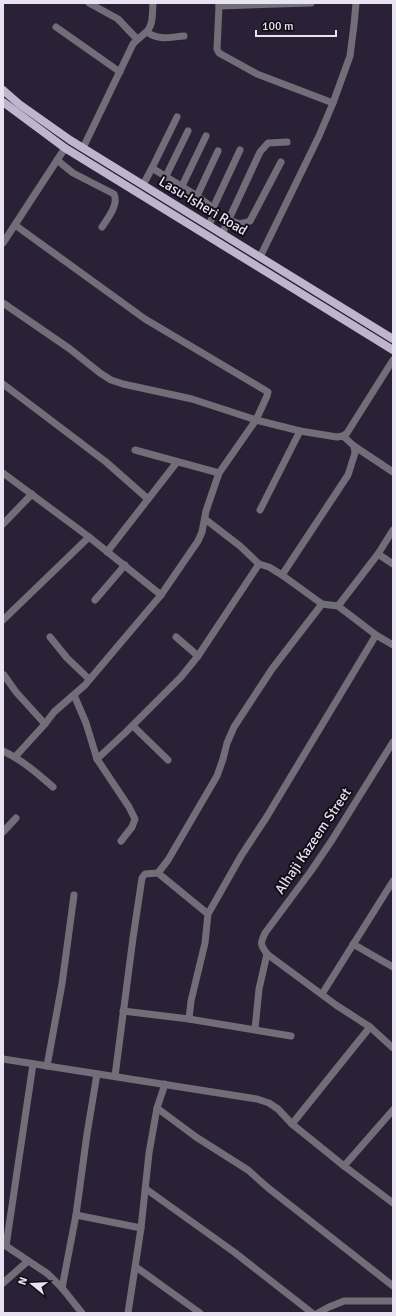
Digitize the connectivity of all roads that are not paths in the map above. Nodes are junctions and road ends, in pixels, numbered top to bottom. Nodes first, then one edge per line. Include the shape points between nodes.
1 (89, 3) edge
2 (152, 3) edge
3 (311, 3) edge
4 (356, 3) edge
5 (219, 5) edge
6 (56, 27) dead end
7 (147, 32) junction
8 (184, 36) dead end
9 (137, 39) junction
10 (120, 72) junction
11 (3, 90) edge
12 (3, 102) edge
13 (333, 103) junction
14 (177, 117) dead end
15 (188, 131) dead end
16 (206, 136) dead end
17 (287, 142) dead end
18 (65, 148) junction
19 (83, 148) junction
20 (240, 150) dead end
21 (218, 151) dead end
22 (57, 160) junction
23 (281, 162) dead end
24 (152, 168) junction
25 (166, 176) junction
26 (143, 185) junction
27 (182, 186) junction
28 (197, 196) junction
29 (213, 208) junction
30 (228, 219) junction
31 (15, 225) junction
32 (209, 225) junction
33 (102, 227) dead end
34 (222, 234) junction
35 (3, 243) edge
36 (260, 256) junction
37 (3, 303) edge
38 (393, 339) edge
39 (393, 350) edge
40 (393, 360) edge
41 (3, 384) edge
42 (256, 420) junction
43 (300, 431) junction
44 (343, 436) junction
45 (354, 446) junction
46 (135, 450) dead end
47 (177, 462) junction
48 (393, 472) edge
49 (3, 473) edge
50 (219, 474) junction
51 (32, 494) junction
52 (148, 499) junction
53 (260, 510) dead end
54 (205, 519) junction
55 (3, 524) edge
56 (393, 530) edge
57 (89, 537) junction
58 (107, 552) junction
59 (378, 554) junction
60 (259, 564) junction
61 (393, 564) edge
62 (125, 565) junction
63 (282, 575) junction
64 (161, 595) junction
65 (95, 600) dead end
66 (322, 604) junction
67 (338, 606) junction
68 (3, 620) edge
69 (376, 635) junction
70 (50, 637) dead end
71 (176, 637) dead end
72 (393, 645) edge
73 (198, 656) junction
74 (4, 675) edge
75 (89, 679) junction
76 (74, 695) junction
77 (45, 724) junction
78 (133, 726) junction
79 (393, 742) edge
80 (3, 751) edge
81 (15, 757) junction
82 (97, 759) junction
83 (168, 760) dead end
84 (53, 787) dead end
85 (16, 818) dead end
86 (3, 832) edge
87 (121, 841) dead end
88 (158, 873) junction
89 (393, 882) edge
90 (74, 896) dead end
91 (208, 914) junction
92 (353, 944) junction
93 (267, 954) junction
94 (393, 967) edge
95 (322, 994) junction
96 (123, 1011) junction
97 (189, 1019) junction
98 (370, 1027) junction
99 (254, 1029) junction
100 (291, 1036) dead end
101 (393, 1048) edge
102 (3, 1059) edge
103 (33, 1064) junction
104 (47, 1066) junction
105 (97, 1074) junction
106 (115, 1076) junction
107 (165, 1084) junction
108 (157, 1108) junction
109 (393, 1110) edge
110 (292, 1124) junction
111 (344, 1166) junction
112 (146, 1189) junction
113 (393, 1203) edge
114 (76, 1215) junction
115 (141, 1228) junction
116 (5, 1245) edge
117 (28, 1261) junction
118 (136, 1266) junction
119 (3, 1283) edge
120 (393, 1286) edge
121 (62, 1288) junction
122 (393, 1301) edge
123 (82, 1313) edge
124 (128, 1313) edge
125 (200, 1313) edge
126 (312, 1313) edge
127 (318, 1313) edge

1 - 9 street via 118,19
2 - 7 street via 151,24
3 - 5 street
4 - 13 street via 350,56
5 - 13 street via 219,53 257,74
6 - 10 street
7 - 8 street via 160,38
7 - 9 street
9 - 10 street
10 - 19 street
11 - 19 main road, Lasu-Isheri Road
12 - 18 main road, Lasu-Isheri Road
13 - 36 street
14 - 24 street
15 - 25 street
16 - 27 street
17 - 30 street via 268,143 260,152
18 - 22 street
18 - 39 main road, Lasu-Isheri Road
19 - 26 main road, Lasu-Isheri Road
20 - 29 street
21 - 28 street
22 - 31 street
22 - 33 street via 73,173 114,194 116,198 113,207
23 - 30 street via 250,221 243,224
24 - 25 street
24 - 26 street
25 - 27 street
26 - 32 main road, Lasu-Isheri Road
27 - 28 street
28 - 29 street
29 - 32 street
30 - 34 street
31 - 35 street
31 - 42 street via 145,319 265,389 268,392 267,396
32 - 34 main road, Lasu-Isheri Road
34 - 36 main road, Lasu-Isheri Road
36 - 38 main road, Lasu-Isheri Road
37 - 42 street via 111,380 192,399
40 - 44 street
41 - 52 street via 106,462
42 - 43 street
42 - 50 street
43 - 44 street
43 - 53 street
44 - 45 street
45 - 48 street
45 - 63 street via 355,453 348,475
46 - 47 street
47 - 50 street
47 - 52 street
49 - 51 street
50 - 54 street
51 - 55 street
51 - 57 street
52 - 58 street
54 - 60 street
54 - 64 street via 198,541
56 - 59 street
57 - 58 street
57 - 68 street
58 - 62 street
59 - 61 street
59 - 67 street
60 - 63 street
60 - 73 street
62 - 64 street
62 - 65 street
63 - 66 street
64 - 75 street
66 - 67 street
66 - 88 street via 272,669 234,727 217,776
67 - 69 street
69 - 72 street
69 - 91 street
70 - 75 street
71 - 73 street
73 - 78 street
74 - 77 street
75 - 76 street
76 - 77 street via 54,712
76 - 82 street
77 - 81 street
78 - 82 street
78 - 83 street
79 - 93 street, Alhaji Kazeem Street via 328,846 265,933 261,942
80 - 81 street
81 - 84 street
82 - 87 street via 130,807 135,819
85 - 86 street
88 - 91 street
88 - 96 street via 145,874 142,878
89 - 92 street
90 - 104 street
91 - 97 street
92 - 94 street
92 - 95 street
93 - 95 street
93 - 99 street
95 - 98 street
96 - 97 street
96 - 106 street
97 - 99 street
98 - 101 street
98 - 110 street
99 - 100 street
102 - 103 street
103 - 104 street
103 - 116 street
104 - 105 street
105 - 106 street
105 - 114 street
106 - 107 street
107 - 108 street
107 - 110 street via 257,1098 278,1109
108 - 112 street
108 - 120 street via 196,1137 248,1170
109 - 111 street
110 - 111 street
111 - 113 street
112 - 115 street
112 - 126 street via 234,1252
114 - 115 street
114 - 121 street
115 - 118 street
116 - 117 street
117 - 119 street
117 - 121 street via 48,1274
118 - 124 street
118 - 125 street
121 - 123 street
122 - 127 street via 344,1301

